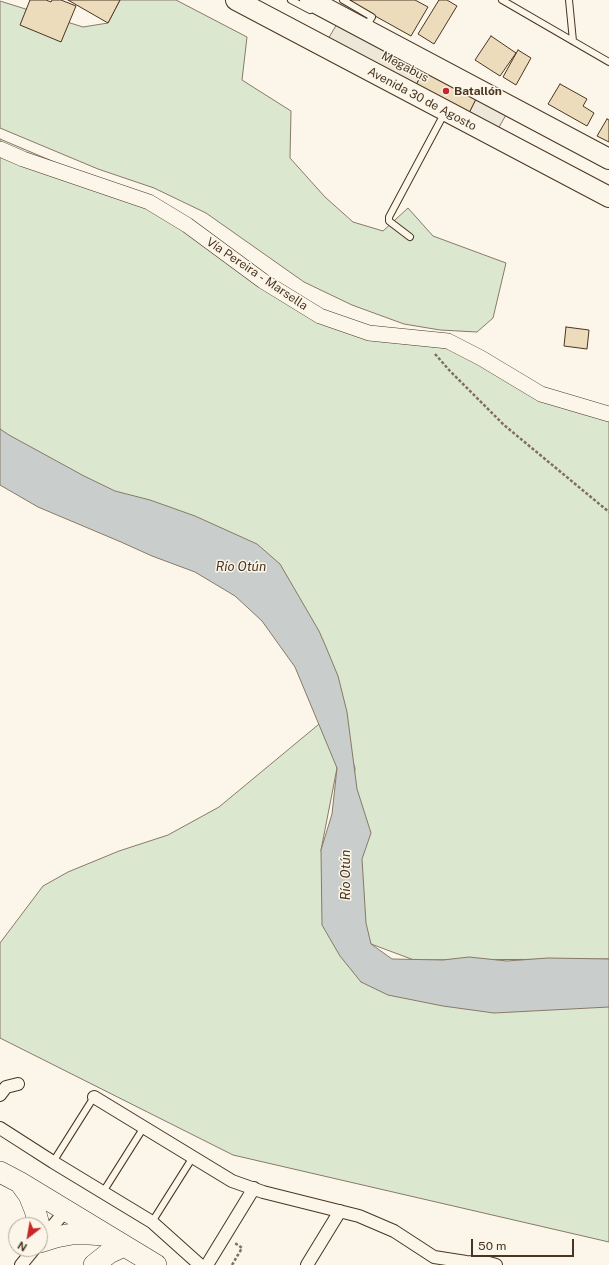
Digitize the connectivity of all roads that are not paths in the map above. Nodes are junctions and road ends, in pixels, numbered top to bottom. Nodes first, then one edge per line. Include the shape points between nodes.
1 (236, 0) edge
2 (291, 0) edge
3 (343, 0) edge
4 (502, 0) edge
5 (569, 0) edge
6 (318, 5) edge
7 (364, 29) junction
8 (573, 41) junction
9 (609, 62) edge
10 (446, 111) junction
11 (575, 148) dead end
12 (0, 149) edge
13 (609, 159) edge
14 (609, 166) edge
15 (609, 196) edge
16 (410, 236) dead end
17 (609, 414) edge
18 (18, 1084) dead end
19 (0, 1095) edge
20 (94, 1097) joint
21 (144, 1127) junction
22 (0, 1128) edge
23 (193, 1157) junction
24 (53, 1162) junction
25 (0, 1172) edge
26 (19, 1182) junction
27 (254, 1188) junction
28 (103, 1192) junction
29 (66, 1210) junction
30 (340, 1211) junction
31 (37, 1217) edge
32 (152, 1222) junction
33 (48, 1232) edge
34 (106, 1235) junction
35 (48, 1240) edge
36 (124, 1246) junction
37 (28, 1257) edge
38 (21, 1265) edge
39 (94, 1265) edge
40 (156, 1265) edge
41 (200, 1265) edge
42 (207, 1265) edge
43 (307, 1265) edge
44 (496, 1265) edge

1 - 10 main road, Avenida 30 de Agosto
2 - 6 lane
3 - 7 lane via 372,17
4 - 8 lane
5 - 8 lane
6 - 7 main road
7 - 13 main road
8 - 9 lane
10 - 15 main road, Avenida 30 de Agosto
10 - 16 lane via 389,217 389,221
11 - 14 lane
12 - 17 street, Vía Pereira - Marsella via 149,202 187,225 263,281 320,316 369,333 448,341 541,394
18 - 19 street via 6,1087
20 - 21 street
20 - 24 lane
21 - 23 street
21 - 28 lane
22 - 24 street
23 - 27 street via 232,1181
23 - 32 lane
24 - 28 street
25 - 26 highway
26 - 29 highway
26 - 31 highway via 29,1195
27 - 30 street
27 - 42 street
28 - 32 street
29 - 33 street
29 - 34 highway
30 - 43 street
30 - 44 street via 394,1231 434,1257
32 - 41 street
34 - 35 highway via 72,1234
34 - 36 highway
36 - 39 highway via 109,1252
36 - 40 highway
37 - 38 street

